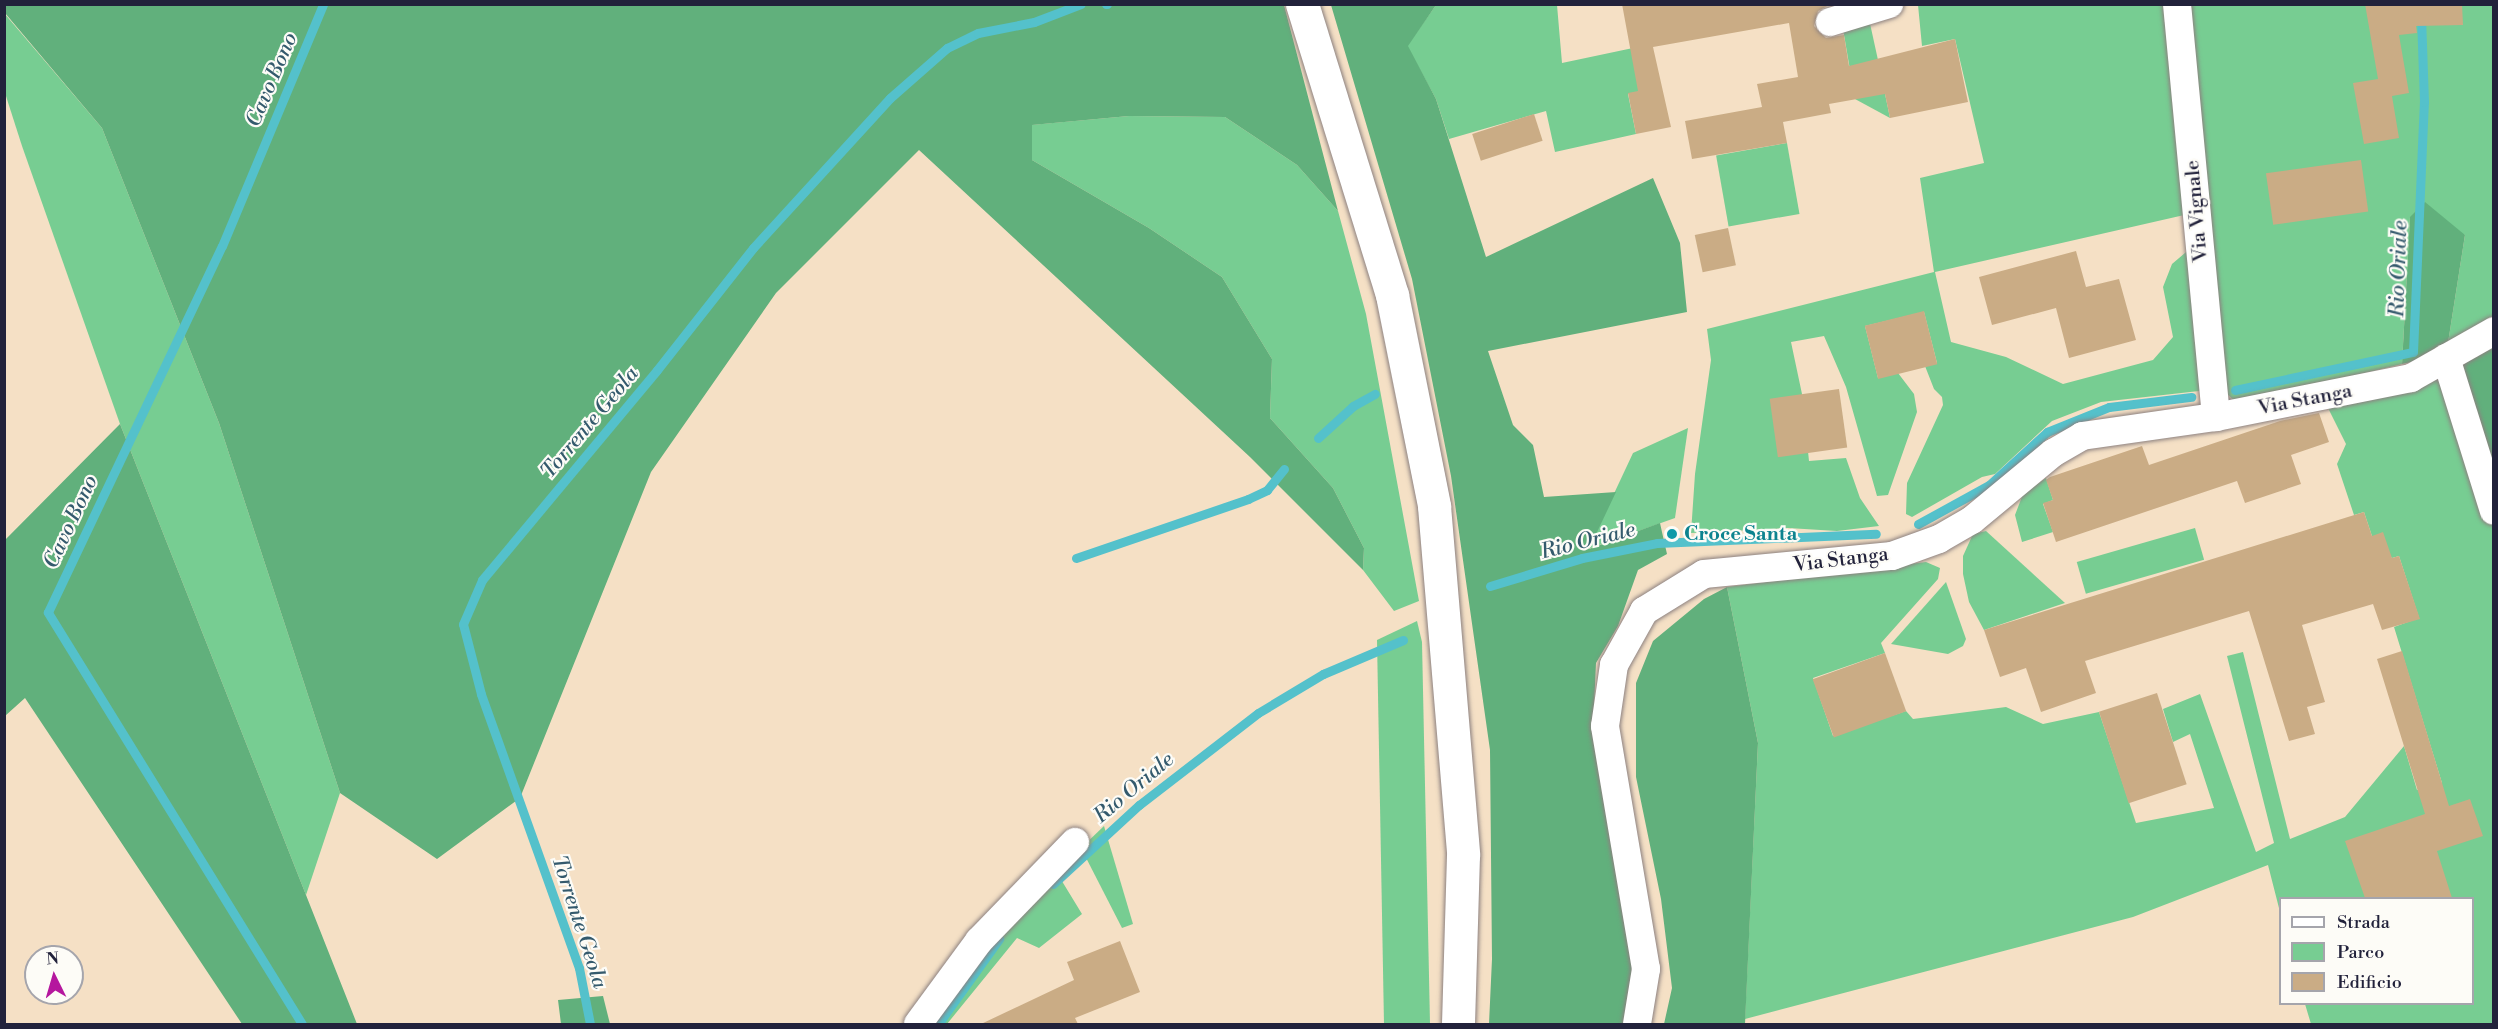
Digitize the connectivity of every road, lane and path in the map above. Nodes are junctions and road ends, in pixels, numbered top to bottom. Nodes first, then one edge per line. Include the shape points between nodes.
1 (1302, 4) edge
2 (1889, 4) edge
3 (2177, 4) edge
4 (1830, 22) dead end
5 (2493, 331) edge
6 (2446, 358) junction
7 (2216, 417) junction
8 (2493, 511) edge
9 (1075, 842) dead end
10 (918, 1024) edge
11 (1458, 1024) edge
12 (1636, 1024) edge

1 - 11 highway via 1392,295 1434,506 1463,855
2 - 4 street
3 - 7 street, Via Vignale
5 - 6 street, Via Stanga
6 - 7 street, Via Stanga via 2411,378
6 - 8 street
7 - 12 street, Via Stanga via 2082,436 2053,453 1972,520 1939,539 1892,556 1704,574 1644,611 1614,664 1605,726 1646,969
9 - 10 street via 979,941

